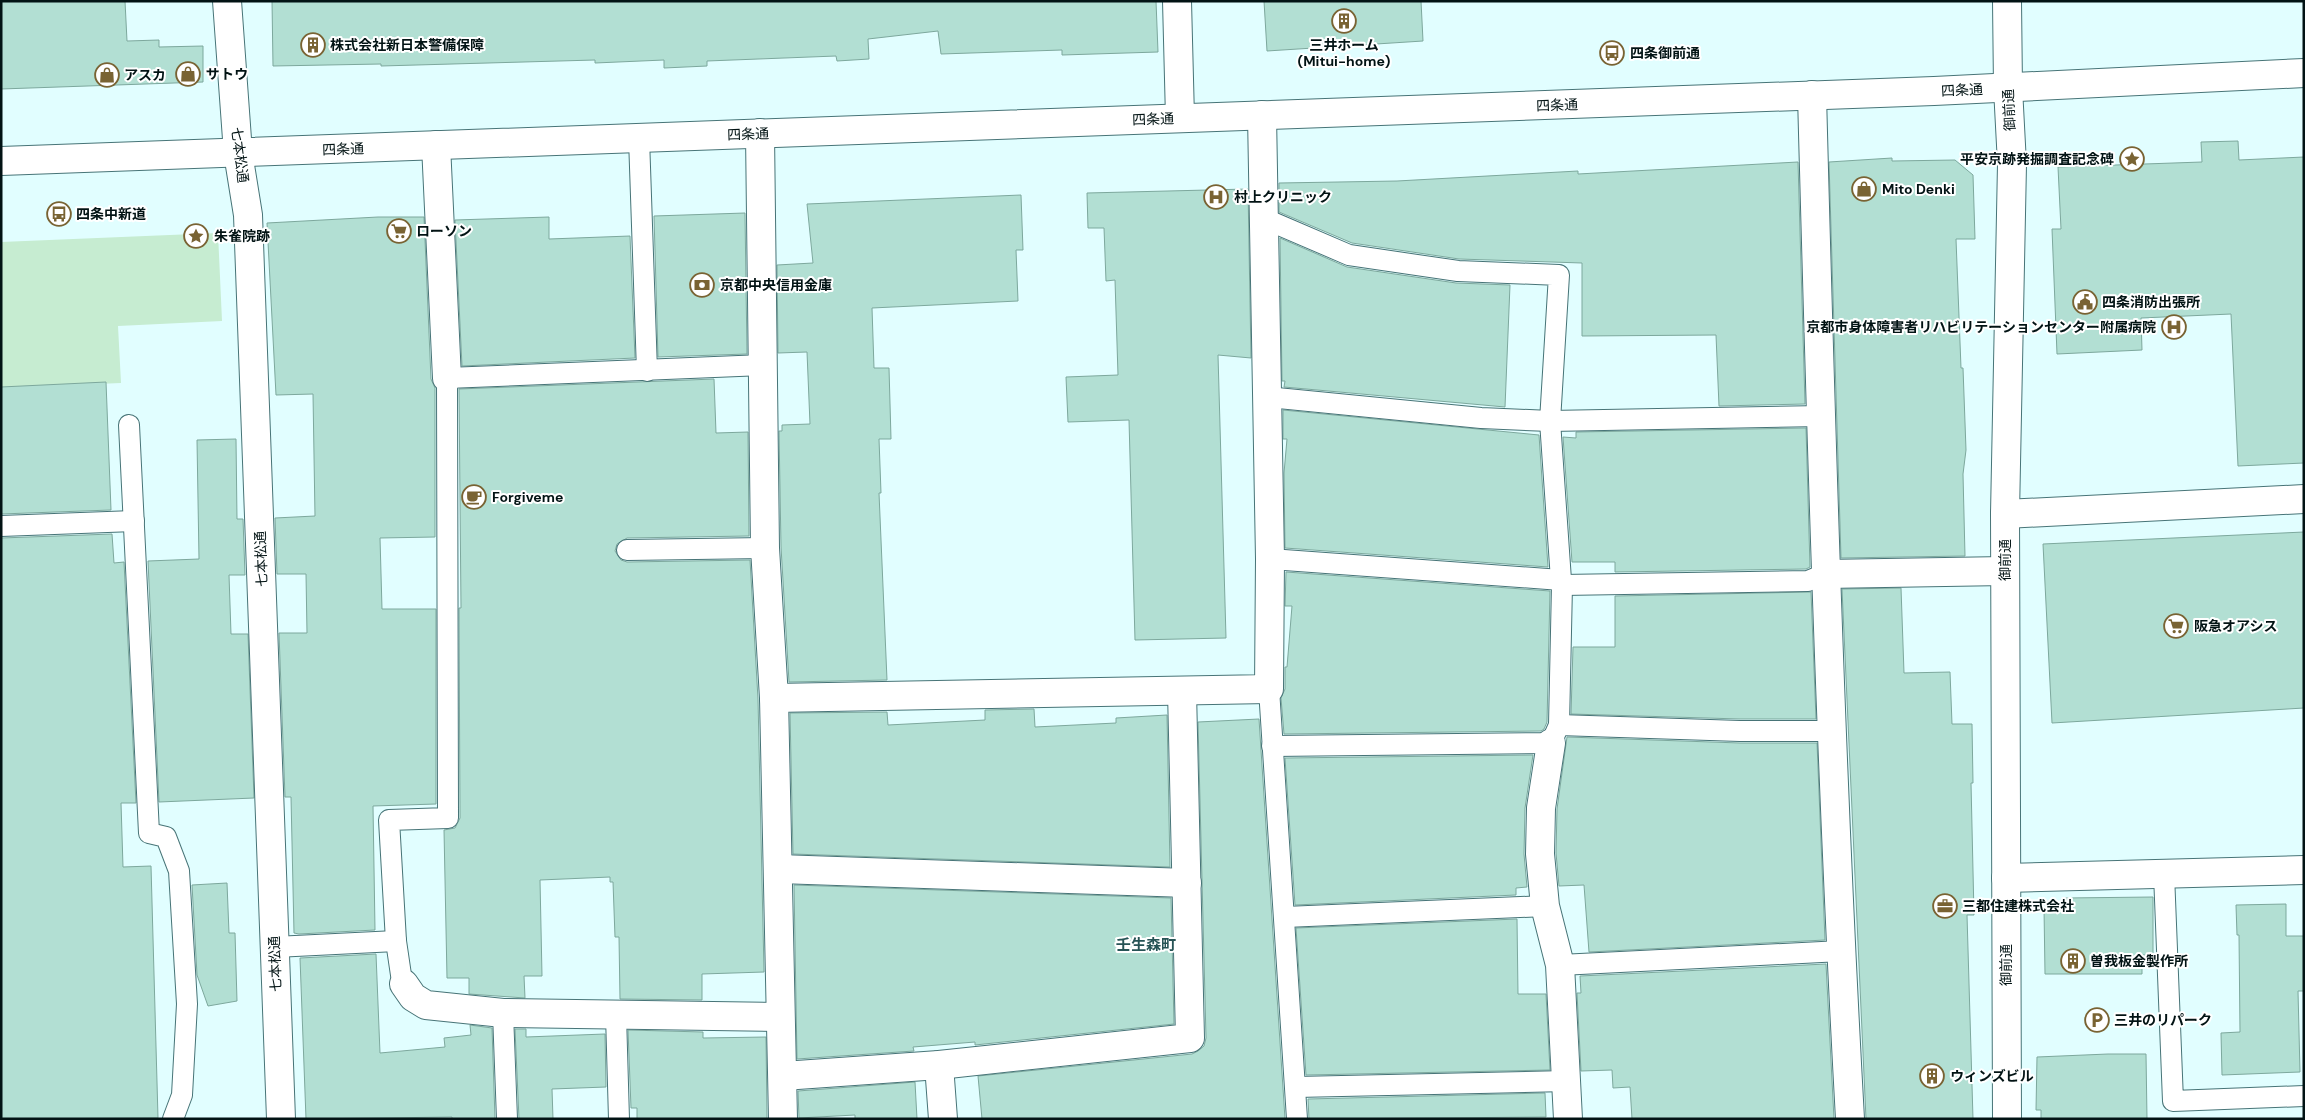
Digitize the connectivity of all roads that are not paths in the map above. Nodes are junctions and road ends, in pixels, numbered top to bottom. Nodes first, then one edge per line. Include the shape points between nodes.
1 (227, 1) edge
2 (1177, 1) edge
3 (2007, 1) edge
4 (2304, 74) edge
5 (2008, 88) junction
6 (1812, 95) junction
7 (1262, 115) junction
8 (1180, 118) junction
9 (760, 133) junction
10 (638, 138) junction
11 (436, 145) junction
12 (238, 153) junction
13 (1, 161) edge
14 (1263, 218) junction
15 (763, 366) junction
16 (647, 371) junction
17 (447, 378) junction
18 (1267, 397) junction
19 (1822, 416) junction
20 (1550, 421) junction
21 (129, 425) dead end
22 (2304, 499) edge
23 (2005, 514) junction
24 (134, 522) junction
25 (1, 526) edge
26 (765, 548) junction
27 (627, 550) dead end
28 (1270, 559) junction
29 (2005, 571) junction
30 (1825, 574) junction
31 (1562, 582) junction
32 (1269, 689) junction
33 (1182, 691) junction
34 (774, 698) junction
35 (1833, 731) junction
36 (1555, 734) junction
37 (1272, 746) junction
38 (779, 869) junction
39 (2304, 870) edge
40 (2164, 874) junction
41 (2006, 878) junction
42 (1187, 883) junction
43 (1545, 906) junction
44 (1285, 917) junction
45 (396, 941) junction
46 (275, 947) junction
47 (1841, 951) junction
48 (1560, 965) junction
49 (404, 984) joint
50 (503, 1013) junction
51 (616, 1016) junction
52 (780, 1017) junction
53 (939, 1065) junction
54 (783, 1076) junction
55 (1567, 1081) junction
56 (1296, 1087) junction
57 (2304, 1096) edge
58 (173, 1119) edge
59 (281, 1119) edge
60 (506, 1119) edge
61 (619, 1119) edge
62 (783, 1119) edge
63 (942, 1119) edge
64 (1297, 1119) edge
65 (1568, 1119) edge
66 (1850, 1119) edge
67 (2007, 1119) edge

1 - 12 street, 七本松通
2 - 8 street
3 - 5 street, 御前通
4 - 5 street, 四条通
5 - 6 street, 四条通
5 - 23 street, 御前通 via 2012,164
6 - 7 street, 四条通
6 - 19 street
7 - 8 street, 四条通
7 - 14 street
8 - 9 street, 四条通
9 - 10 street, 四条通
9 - 15 street
10 - 11 street, 四条通
10 - 16 lane
11 - 12 street, 四条通
11 - 17 street
12 - 13 street, 四条通
12 - 46 street, 七本松通 via 248,215
14 - 18 street
14 - 20 lane via 1349,254 1458,271 1559,275
15 - 16 lane
15 - 26 street
16 - 17 lane
17 - 45 lane via 448,818 389,820
18 - 20 lane via 1481,418
18 - 28 street
19 - 20 lane
19 - 30 street
20 - 31 lane
21 - 24 lane
22 - 23 street
23 - 29 street, 御前通
24 - 25 lane
24 - 58 lane via 149,833 166,837 179,871 182,909 187,1004 182,1095
26 - 27 lane
26 - 34 street
28 - 31 lane
28 - 32 street
29 - 30 street
29 - 41 street, 御前通
30 - 31 lane via 1808,581
30 - 35 street
31 - 36 lane
32 - 33 street
32 - 37 lane
33 - 34 street
33 - 42 street
34 - 38 street
35 - 36 lane
35 - 47 street
36 - 37 lane
36 - 43 street via 1541,808 1540,854
37 - 44 lane
38 - 42 street
38 - 52 street
39 - 40 street
40 - 41 street
40 - 57 lane via 2173,1101
41 - 67 street, 御前通
42 - 53 street via 1190,1038
43 - 44 lane
43 - 48 street
44 - 56 lane
45 - 46 lane
45 - 49 lane
46 - 59 street, 七本松通
47 - 48 lane
47 - 66 street
48 - 55 street
49 - 50 street via 413,996 426,1004
50 - 51 street
50 - 60 lane
51 - 52 street
51 - 61 lane
52 - 54 street
53 - 54 street
53 - 63 street
54 - 62 street
55 - 56 lane
55 - 65 street
56 - 64 lane

